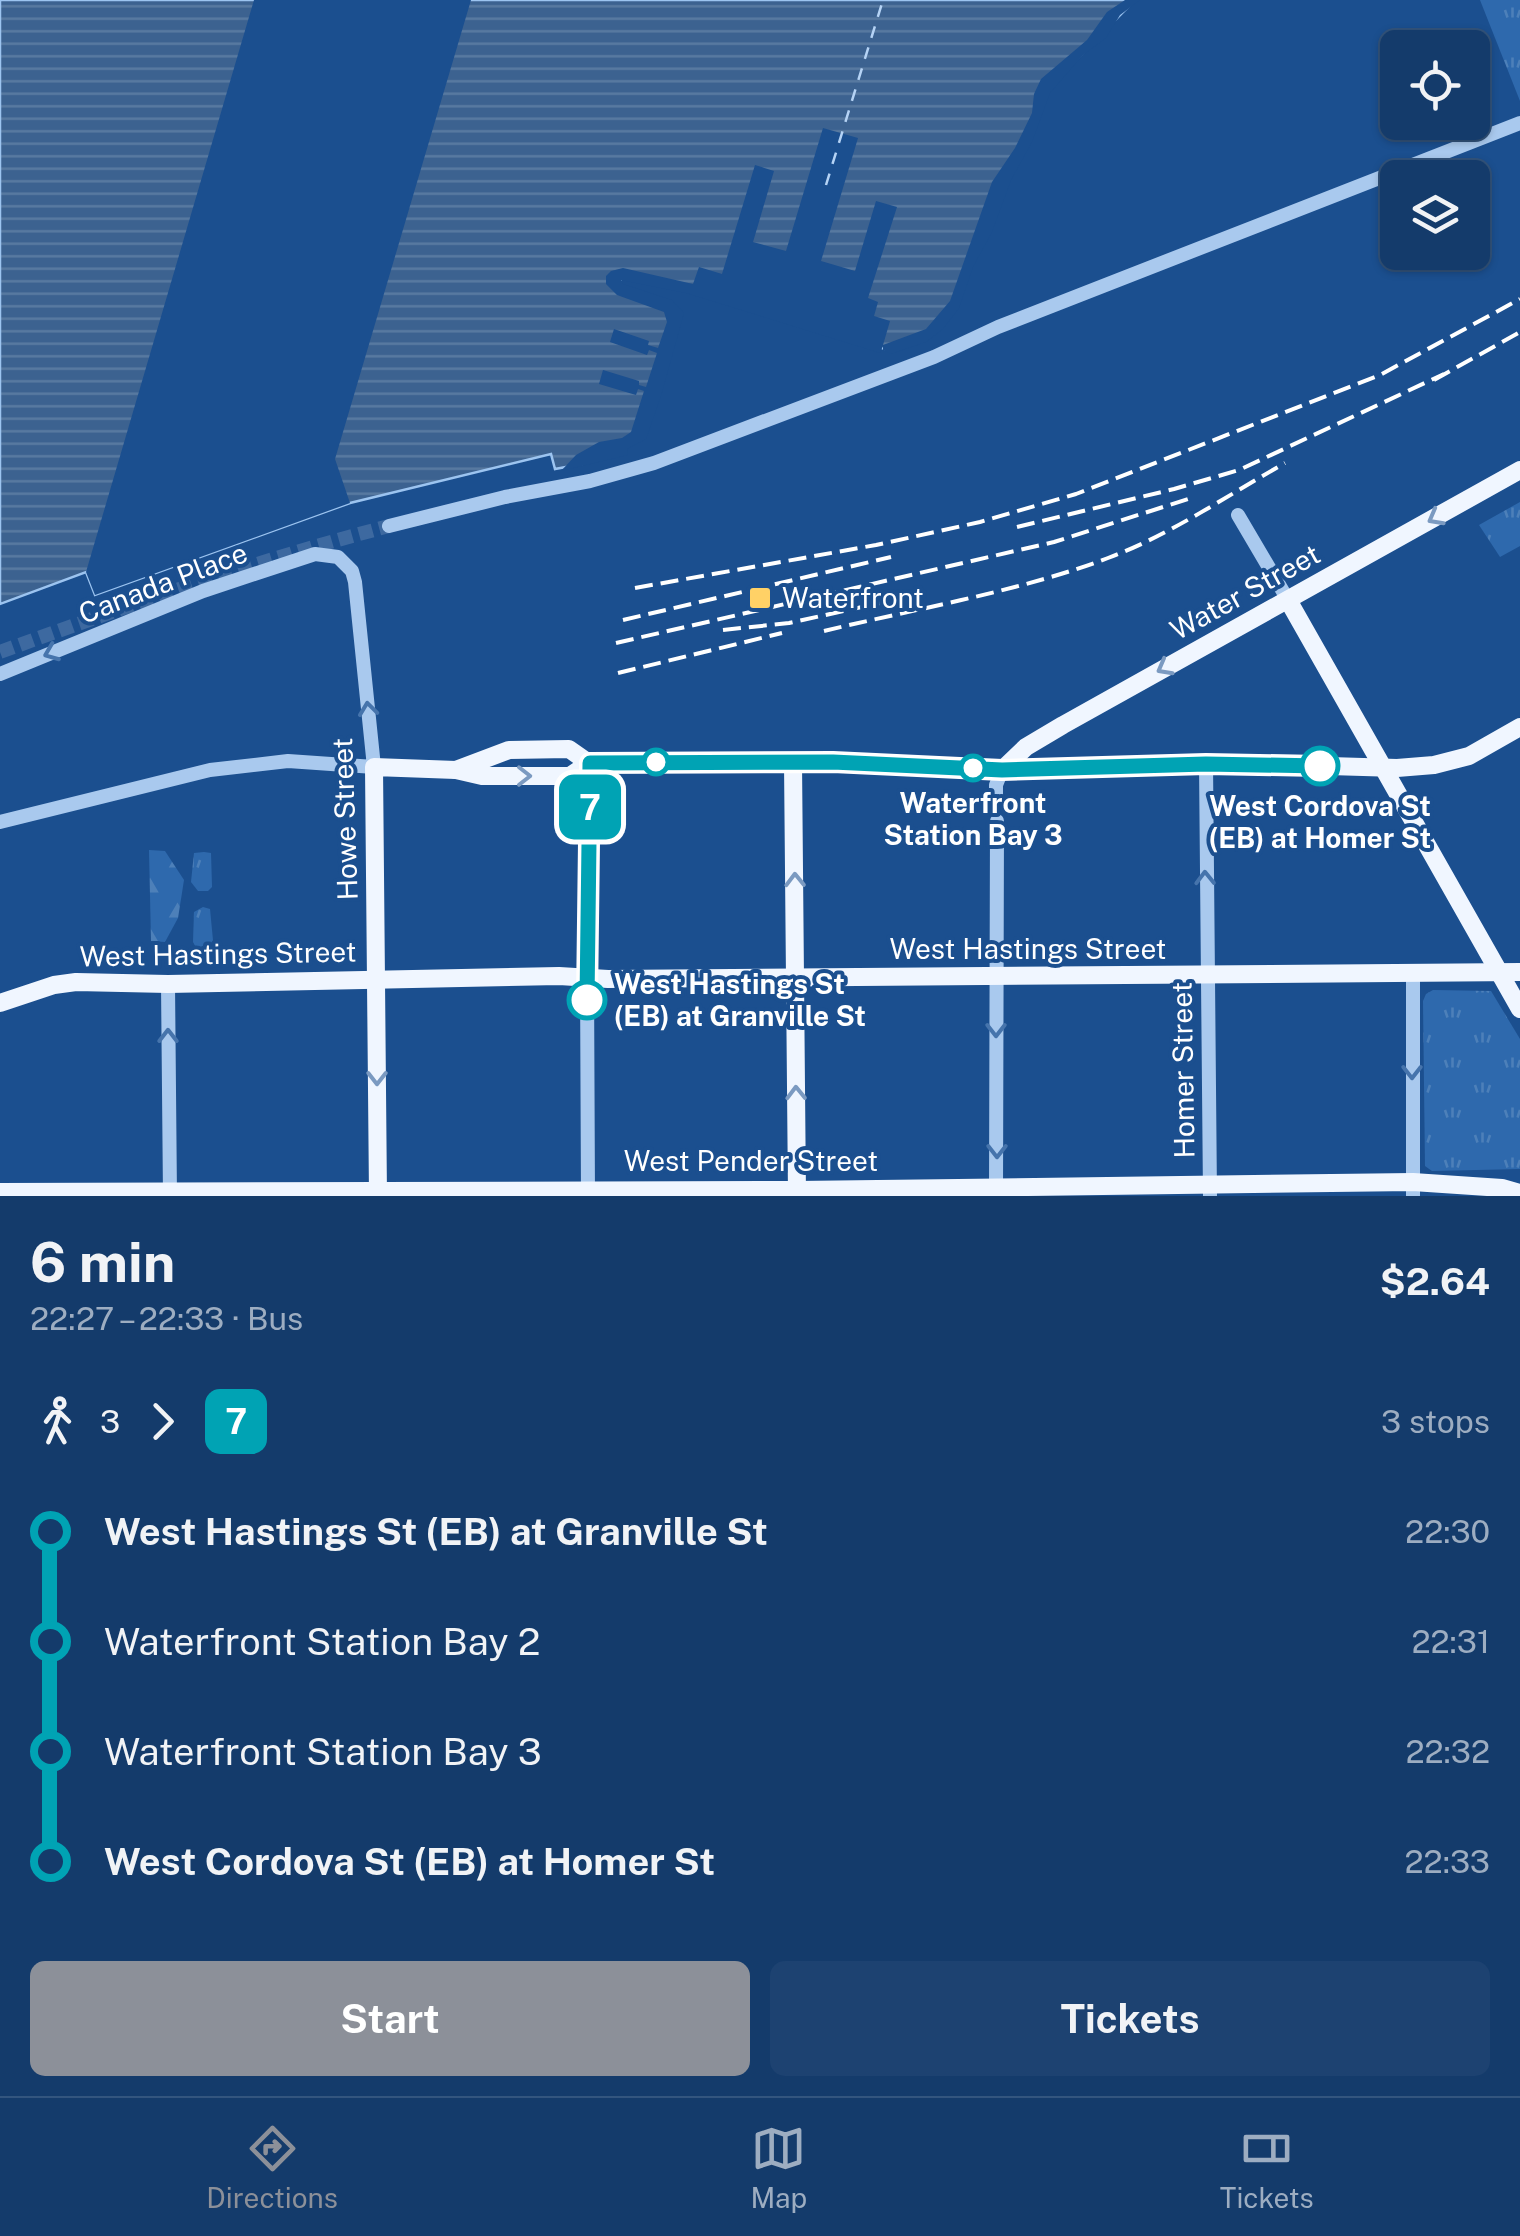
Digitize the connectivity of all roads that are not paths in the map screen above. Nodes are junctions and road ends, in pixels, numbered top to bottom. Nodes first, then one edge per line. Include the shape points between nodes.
1 (1520, 123) edge
2 (1520, 470) edge
3 (1238, 515) dead end
4 (388, 526) tunnel mouth
5 (345, 563) joint
6 (1288, 600) junction
7 (0, 674) edge
8 (1520, 727) edge
9 (794, 762) junction
10 (590, 763) junction
11 (1206, 764) junction
12 (374, 767) junction
13 (1382, 768) junction
14 (456, 770) junction
15 (1002, 770) junction
16 (996, 804) dead end
17 (996, 821) dead end
18 (0, 822) edge
19 (1520, 972) edge
20 (1413, 974) junction
21 (1499, 974) junction
22 (996, 976) junction
23 (1206, 976) junction
24 (587, 977) junction
25 (796, 978) junction
26 (377, 980) junction
27 (168, 984) junction
28 (0, 1004) edge
29 (1520, 1009) edge
30 (1514, 1187) edge
31 (1413, 1189) edge
32 (1210, 1190) edge
33 (996, 1191) edge
34 (0, 1192) edge
35 (588, 1192) edge
36 (378, 1193) edge
37 (798, 1193) edge
38 (170, 1194) edge

1 - 4 street via 672,457
2 -> 6 main road, Water Street
3 - 6 street
5 -> 7 street, Canada Place via 315,554 227,582
12 -> 5 street, Howe Street via 355,582
6 - 13 main road
6 -> 15 main road, Water Street via 1032,743
8 - 13 main road via 1451,761
9 - 10 main road
9 - 15 main road
25 -> 9 main road
14 -> 10 main road via 570,776
10 - 14 main road via 569,749 509,750
10 - 24 main road
11 - 13 main road
11 - 15 main road
23 -> 11 street, Homer Street
12 - 14 main road
12 - 18 street via 288,761 210,770
12 - 26 main road, Howe Street
13 - 21 main road
15 - 16 street
17 - 22 street
19 - 21 main road, West Hastings Street
20 - 21 main road, West Hastings Street
20 - 23 main road, West Hastings Street
20 -> 31 street
21 - 29 main road
22 - 23 main road, West Hastings Street
22 - 25 main road, West Hastings Street
22 -> 33 street
23 - 32 street, Homer Street
24 - 25 main road, West Hastings Street
24 - 26 main road, West Hastings Street
24 - 35 street
37 -> 25 main road
26 - 27 main road, West Hastings Street
26 -> 36 main road, Howe Street
27 - 28 main road, West Hastings Street via 54,984
38 -> 27 street
30 - 31 main road, West Pender Street
31 - 32 main road, West Pender Street
32 - 33 main road, West Pender Street
33 - 37 main road, West Pender Street
34 - 38 main road, West Pender Street
35 - 36 main road, West Pender Street
35 - 37 main road, West Pender Street
36 - 38 main road, West Pender Street

